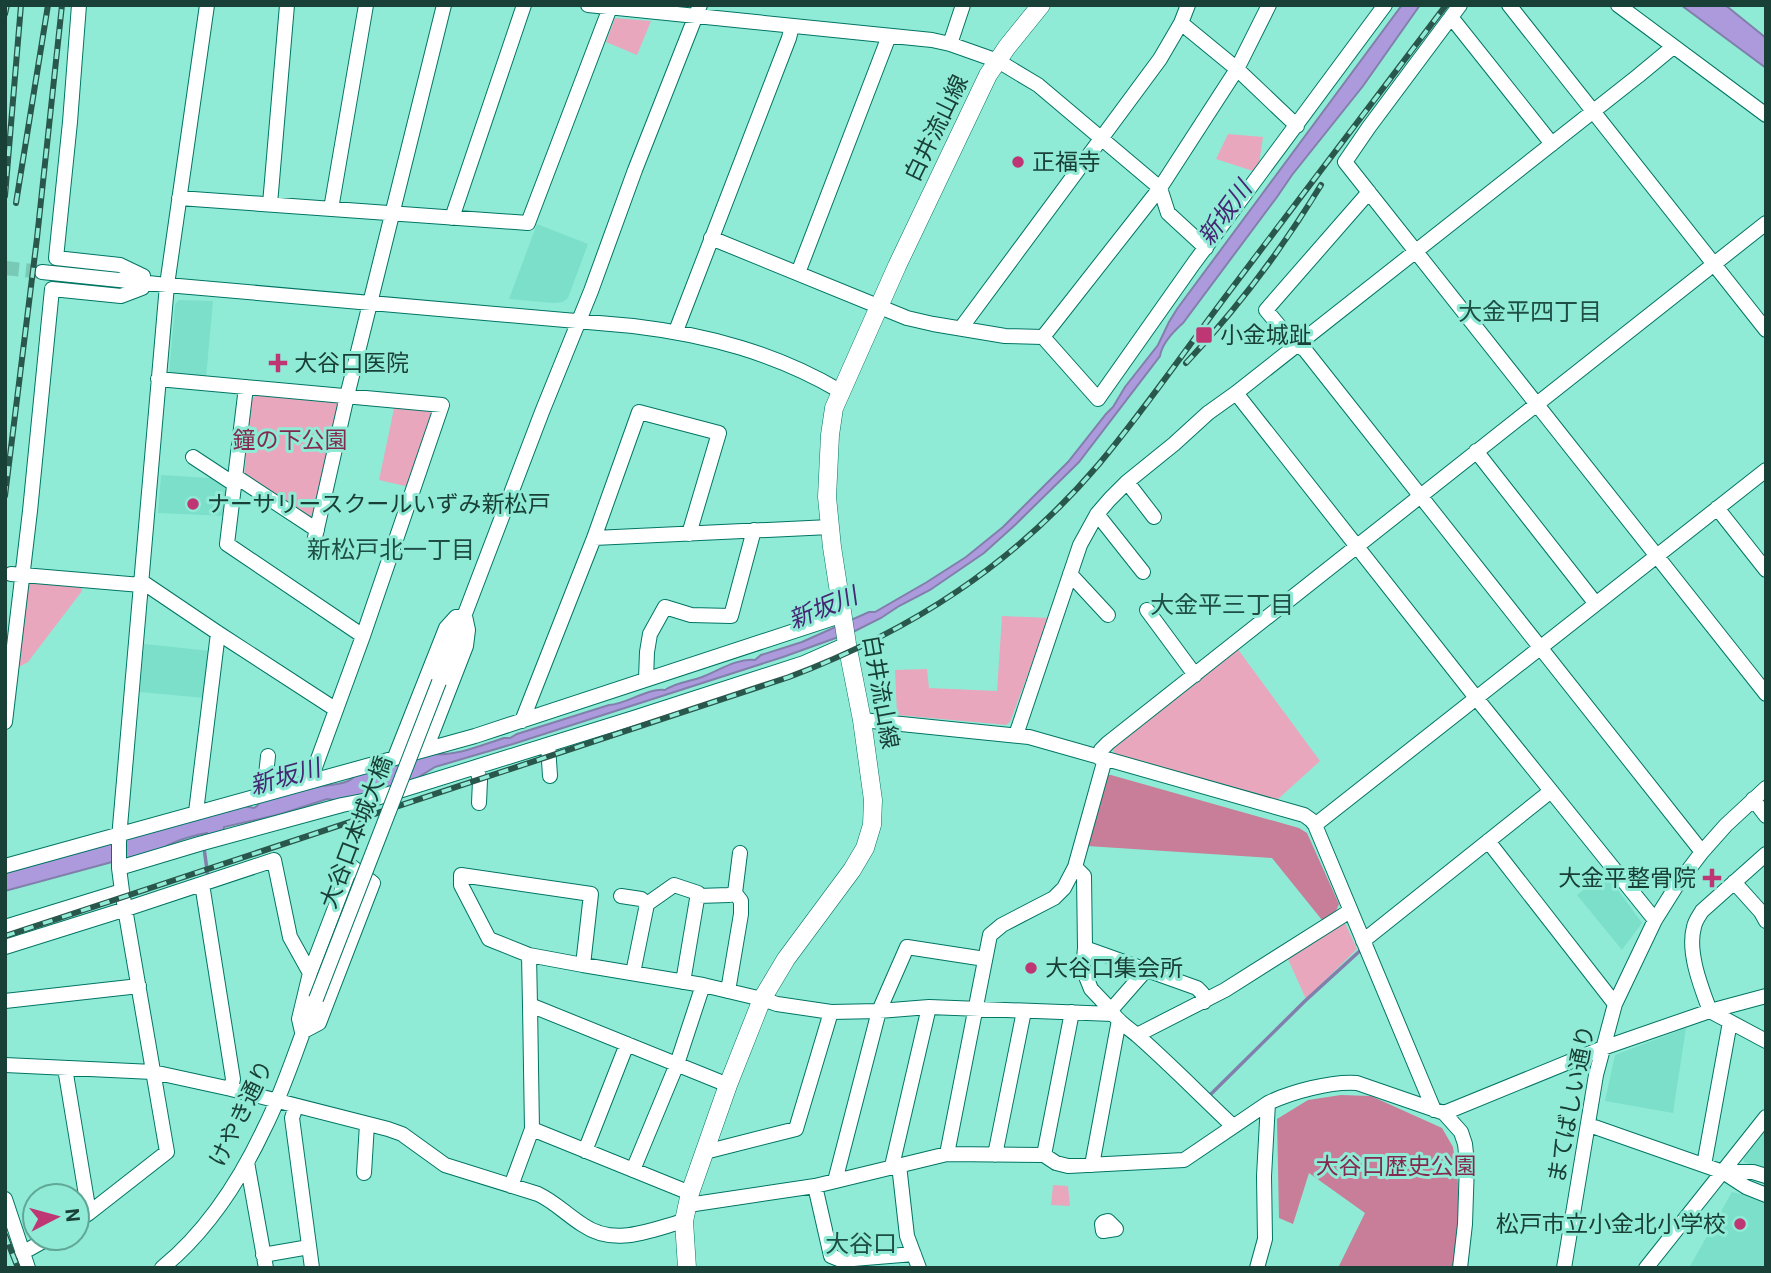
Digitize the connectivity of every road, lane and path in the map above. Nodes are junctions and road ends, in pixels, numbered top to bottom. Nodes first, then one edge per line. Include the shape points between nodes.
1 (79, 5) edge
2 (206, 5) edge
3 (286, 5) edge
4 (366, 5) edge
5 (444, 5) edge
6 (524, 5) edge
7 (588, 5) edge
8 (963, 5) edge
9 (1041, 5) edge
10 (1188, 5) edge
11 (1269, 5) edge
12 (1385, 5) edge
13 (1509, 5) edge
14 (1618, 5) edge
15 (610, 6) edge
16 (698, 11) edge
17 (1455, 11) edge
18 (1181, 23) junction
19 (792, 26) junction
20 (889, 36) junction
21 (950, 44) junction
22 (1673, 47) junction
23 (998, 61) junction
24 (1237, 69) junction
25 (1593, 111) junction
26 (1766, 115) edge
27 (1297, 126) junction
28 (1101, 138) junction
29 (1552, 144) junction
30 (1160, 188) junction
31 (1369, 192) junction
32 (179, 198) junction
33 (270, 204) junction
34 (331, 209) junction
35 (392, 215) junction
36 (452, 218) junction
37 (1766, 223) edge
38 (711, 238) junction
39 (1206, 248) junction
40 (1416, 252) junction
41 (1714, 264) junction
42 (42, 272) tunnel mouth
43 (798, 273) junction
44 (143, 282) junction
45 (167, 285) junction
46 (370, 303) junction
47 (880, 306) junction
48 (578, 321) junction
49 (961, 328) junction
50 (1766, 330) edge
51 (676, 331) junction
52 (1043, 337) junction
53 (1297, 345) junction
54 (158, 379) junction
55 (246, 387) junction
56 (840, 391) junction
57 (1236, 393) junction
58 (347, 396) junction
59 (1536, 404) junction
60 (1476, 451) junction
61 (193, 457) dead end
62 (1766, 470) edge
63 (234, 480) junction
64 (1126, 482) junction
65 (1419, 495) junction
66 (1717, 508) junction
67 (1097, 514) junction
68 (1154, 517) dead end
69 (830, 527) junction
70 (754, 530) junction
71 (689, 534) junction
72 (594, 538) junction
73 (1357, 545) junction
74 (1656, 556) junction
75 (1766, 570) edge
76 (1143, 572) dead end
77 (17, 574) junction
78 (1070, 574) junction
79 (141, 583) junction
80 (1596, 604) junction
81 (1147, 610) dead end
82 (1108, 615) dead end
83 (465, 616) junction
84 (843, 617) junction
85 (218, 634) junction
86 (363, 636) junction
87 (847, 642) junction
88 (1540, 648) junction
89 (1195, 675) junction
90 (646, 680) junction
91 (1766, 694) edge
92 (1477, 699) junction
93 (335, 709) junction
94 (862, 720) junction
95 (5, 722) edge
96 (522, 722) junction
97 (1016, 734) junction
98 (548, 745) junction
99 (426, 749) junction
100 (268, 756) dead end
101 (394, 757) junction
102 (1102, 758) junction
103 (477, 767) junction
104 (550, 776) dead end
105 (310, 781) junction
106 (1766, 788) edge
107 (1551, 791) junction
108 (264, 794) junction
109 (1753, 799) junction
110 (479, 803) dead end
111 (196, 812) junction
112 (1766, 816) edge
113 (1315, 825) junction
114 (120, 836) junction
115 (1488, 841) junction
116 (1702, 852) junction
117 (740, 853) dead end
118 (1766, 854) edge
119 (5, 866) edge
120 (120, 866) junction
121 (1075, 867) junction
122 (1734, 882) junction
123 (202, 884) junction
124 (122, 891) junction
125 (735, 893) junction
126 (621, 896) dead end
127 (698, 896) junction
128 (648, 904) junction
129 (126, 909) junction
130 (1350, 911) junction
131 (1655, 920) junction
132 (1766, 921) edge
133 (5, 927) edge
134 (1363, 941) junction
135 (5, 947) edge
136 (1085, 947) junction
137 (529, 955) junction
138 (985, 959) junction
139 (583, 965) junction
140 (1146, 970) junction
141 (310, 973) junction
142 (633, 973) junction
143 (683, 982) junction
144 (703, 985) junction
145 (139, 986) junction
146 (727, 991) junction
147 (1766, 996) edge
148 (316, 999) joint
149 (762, 999) junction
150 (5, 1001) edge
151 (1204, 1002) junction
152 (1615, 1004) junction
153 (530, 1005) junction
154 (929, 1007) junction
155 (976, 1009) junction
156 (879, 1011) junction
157 (1024, 1011) junction
158 (1710, 1011) junction
159 (831, 1012) junction
160 (1072, 1012) junction
161 (1114, 1015) junction
162 (1730, 1022) junction
163 (302, 1032) junction
164 (1137, 1035) junction
165 (1766, 1041) edge
166 (626, 1044) junction
167 (1603, 1048) junction
168 (677, 1064) junction
169 (5, 1065) edge
170 (65, 1068) junction
171 (153, 1072) junction
172 (728, 1086) junction
173 (232, 1090) junction
174 (277, 1101) junction
175 (1268, 1103) junction
176 (296, 1106) junction
177 (1439, 1111) junction
178 (1766, 1117) edge
179 (367, 1124) junction
180 (1589, 1125) junction
181 (1233, 1126) junction
182 (532, 1129) junction
183 (585, 1151) junction
184 (705, 1152) junction
185 (947, 1154) junction
186 (995, 1155) junction
187 (1044, 1155) junction
188 (247, 1162) junction
189 (1704, 1165) junction
190 (896, 1166) junction
191 (1092, 1166) junction
192 (633, 1170) junction
193 (1723, 1172) junction
194 (364, 1173) dead end
195 (1766, 1176) edge
196 (835, 1181) junction
197 (79, 1182) edge
198 (511, 1186) junction
199 (815, 1186) junction
200 (1766, 1195) edge
201 (5, 1199) edge
202 (687, 1206) junction
203 (91, 1211) edge
204 (309, 1247) junction
205 (22, 1253) joint
206 (265, 1261) edge
207 (916, 1261) edge
208 (28, 1268) edge
209 (162, 1268) edge
210 (312, 1268) edge
211 (687, 1268) edge
212 (1257, 1268) edge
213 (1460, 1268) edge
214 (1564, 1268) edge
215 (1646, 1268) edge

1 - 44 street via 56,258 125,266 143,276
2 - 32 street
3 - 33 street
4 - 34 street
5 - 35 street
6 - 36 street
7 - 15 street
8 - 21 street
9 - 23 main road, 白井流山線
10 - 18 street
11 - 24 street
12 - 27 street
13 - 25 street
14 - 22 street
15 - 16 street
15 - 36 street via 527,223
16 - 19 street
16 - 48 street, 大谷口本城大橋
17 - 29 street
17 - 31 street via 1345,162
18 - 24 street
18 - 28 street
19 - 20 street
19 - 38 street
20 - 21 street
20 - 43 street
21 - 23 street
22 - 25 street
22 - 26 street
23 - 28 street via 1038,85
23 - 47 main road, 白井流山線 via 966,119
24 - 27 street
24 - 30 street
25 - 29 street
25 - 41 street
27 - 39 street
28 - 30 street
28 - 49 street
29 - 40 street
30 - 39 street via 1168,212
30 - 52 street
31 - 40 street
31 - 53 street via 1266,310
32 - 33 street
32 - 45 street
33 - 34 street
34 - 35 street
35 - 36 street
35 - 46 street
37 - 41 street
38 - 43 street
38 - 51 street
39 - 52 street via 1098,399
40 - 53 street
40 - 59 street
41 - 50 street
41 - 59 street
42 - 44 street
43 - 47 street
44 - 45 street
44 - 77 street via 142,288 121,296 52,289
45 - 46 street
45 - 54 street
46 - 48 street
46 - 58 street
47 - 49 street via 907,318
47 - 56 main road, 白井流山線
48 - 51 street
48 - 83 street, 大谷口本城大橋
49 - 52 street
51 - 56 street via 760,354
53 - 57 street
53 - 65 street
54 - 55 street
54 - 79 street
55 - 58 street
55 - 63 street
56 - 69 main road, 白井流山線 via 830,435
57 - 64 street
57 - 73 street
58 - 63 street via 315,536
58 - 86 street via 442,405
59 - 60 street
59 - 74 street
60 - 65 street
60 - 80 street
61 - 63 street
62 - 66 street
63 - 86 street via 227,544
64 - 67 street
64 - 68 street
65 - 73 street
65 - 88 street
66 - 74 street
66 - 75 street
67 - 76 street
67 - 78 street
69 - 70 street
69 - 84 main road, 白井流山線
70 - 71 street
70 - 90 street via 730,616 691,615 665,607 650,634
71 - 72 street
71 - 72 street via 719,433 639,412
72 - 96 street
73 - 89 street
73 - 92 street
74 - 80 street
74 - 91 street
77 - 79 street
77 - 95 street
78 - 82 street
78 - 97 street
79 - 85 street
79 - 114 street
80 - 88 street
81 - 89 street
83 - 99 street via 466,646
83 - 101 street via 456,617 446,628
83 - 148 street, 大谷口本城大橋, bridge
84 - 87 main road, 白井流山線
84 - 90 street
85 - 93 street
85 - 111 street
86 - 93 street
87 - 94 main road, 白井流山線
87 - 98 street via 804,663
88 - 92 street
88 - 116 street
89 - 102 street via 1108,743 1101,750
90 - 96 street
92 - 107 street
92 - 113 street
93 - 105 street
94 - 97 street
94 - 149 main road, 白井流山線 via 873,800 865,848
96 - 99 street
97 - 102 street
98 - 103 street
98 - 104 street
99 - 101 street
100 - 108 street
101 - 105 street
102 - 113 street via 1304,815
102 - 121 street
103 - 110 street
103 - 120 street
105 - 108 street
106 - 109 street, まてばしい通り
107 - 115 street
107 - 131 street
108 - 111 street
109 - 112 street
109 - 116 street, まてばしい通り
111 - 114 street
113 - 130 street
114 - 119 street
114 - 120 street
115 - 134 street
115 - 152 street
116 - 131 street, まてばしい通り
117 - 125 street
118 - 122 street
120 - 124 street
121 - 136 street via 1084,876
121 - 138 street via 1054,898 990,936
122 - 132 street
122 - 158 street via 1694,923 1698,977
123 - 129 street
123 - 141 street via 274,860 290,937
123 - 173 street
124 - 129 street
124 - 133 street
125 - 127 street
125 - 146 street via 741,901 741,914
126 - 128 street
127 - 128 street via 674,885
127 - 143 street
128 - 142 street
129 - 135 street
129 - 145 street
130 - 134 street
130 - 151 street
131 - 152 street, まてばしい通り
134 - 177 street
136 - 140 street
136 - 161 street via 1087,982
137 - 139 street
137 - 139 street via 489,939 461,885 461,875 591,894
137 - 153 street
138 - 155 street
138 - 156 street via 908,947
139 - 142 street
140 - 151 street via 1197,988
140 - 161 street
141 - 163 street via 299,1019
141 - 163 street via 351,866 373,883 319,1023
142 - 143 street
143 - 144 street
144 - 146 street
144 - 168 street
145 - 150 street
145 - 171 street
146 - 149 street
147 - 158 street
148 - 163 street, けやき通り
149 - 159 street
149 - 172 main road, 白井流山線
151 - 164 street
152 - 167 street, まてばしい通り
153 - 166 street
153 - 182 street
154 - 155 street
154 - 156 street
154 - 190 street
155 - 157 street
155 - 185 street
156 - 159 street
156 - 196 street
157 - 160 street
157 - 186 street
158 - 162 street
158 - 167 street
159 - 184 street via 796,1129
160 - 161 street
160 - 187 street
161 - 164 street
161 - 191 street
162 - 165 street
162 - 189 street
163 - 174 street, けやき通り
164 - 181 street
166 - 168 street
166 - 183 street
167 - 177 street
167 - 180 street, まてばしい通り
168 - 172 street
168 - 192 street
169 - 170 street
170 - 171 street
170 - 197 street
171 - 173 street
171 - 203 street via 167,1152
172 - 184 main road, 白井流山線
173 - 174 street
174 - 176 street
174 - 188 street, けやき通り
175 - 177 street via 1346,1082
175 - 181 street
175 - 212 street via 1265,1239
176 - 179 street
176 - 204 street via 292,1118
177 - 213 street via 1461,1132 1465,1144
178 - 193 street
179 - 194 street
179 - 198 street via 402,1134 445,1165
180 - 189 street
180 - 214 street, まてばしい通り
181 - 191 street via 1184,1160
182 - 183 street
182 - 198 street
183 - 192 street
184 - 202 main road, 白井流山線
185 - 186 street
185 - 190 street
186 - 187 street
187 - 191 street via 1068,1166
188 - 206 street
188 - 209 street, けやき通り via 192,1239
189 - 193 street
190 - 196 street
190 - 207 street via 907,1236
192 - 202 street
193 - 195 street
193 - 200 street
193 - 215 street
196 - 199 street
198 - 202 street via 550,1199 580,1224 612,1237 644,1234
199 - 202 street
199 - 207 street via 831,1256
201 - 205 street
202 - 211 main road, 白井流山線
204 - 206 street
204 - 210 street
205 - 208 street

